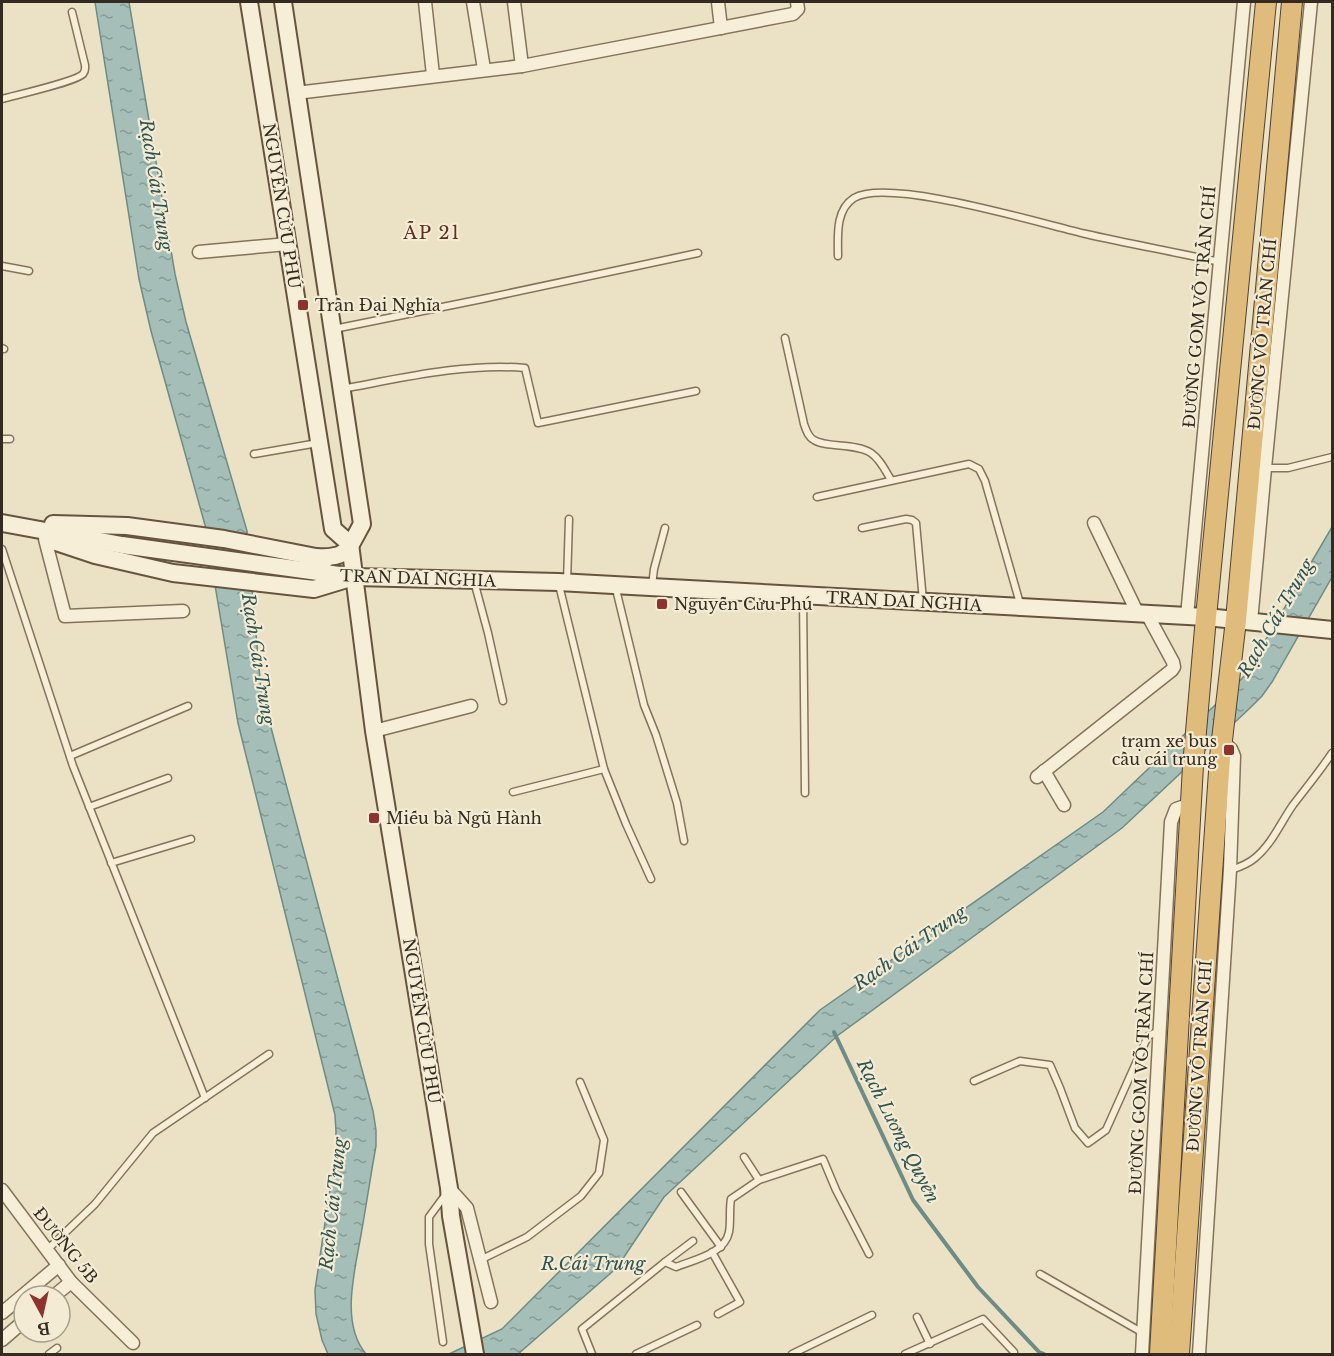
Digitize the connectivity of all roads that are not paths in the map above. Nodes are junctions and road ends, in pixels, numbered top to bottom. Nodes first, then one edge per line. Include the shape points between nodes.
1 (249, 2) edge
2 (283, 2) edge
3 (424, 2) edge
4 (473, 2) edge
5 (514, 2) edge
6 (718, 2) edge
7 (796, 2) edge
8 (1244, 2) edge
9 (1266, 2) edge
10 (1292, 2) edge
11 (1311, 2) edge
12 (72, 12) dead end
13 (721, 27) junction
14 (522, 66) junction
15 (484, 69) junction
16 (433, 75) junction
17 (296, 93) junction
18 (2, 99) edge
19 (288, 244) junction
20 (199, 252) dead end
21 (698, 253) dead end
22 (838, 256) dead end
23 (1220, 262) junction
24 (2, 266) edge
25 (29, 271) dead end
26 (333, 329) junction
27 (785, 338) dead end
28 (342, 389) junction
29 (696, 391) dead end
30 (10, 439) dead end
31 (2, 440) edge
32 (319, 443) junction
33 (254, 454) dead end
34 (1332, 457) edge
35 (1257, 468) junction
36 (891, 480) junction
37 (817, 497) dead end
38 (569, 519) dead end
39 (2, 523) edge
40 (1094, 523) dead end
41 (665, 528) dead end
42 (862, 528) dead end
43 (45, 539) junction
44 (350, 544) junction
45 (2, 549) edge
46 (316, 557) junction
47 (354, 577) junction
48 (474, 580) junction
49 (563, 582) junction
50 (615, 585) junction
51 (651, 587) junction
52 (314, 590) junction
53 (803, 595) junction
54 (923, 602) junction
55 (1022, 607) junction
56 (183, 611) dead end
57 (359, 612) junction
58 (1143, 614) junction
59 (1196, 617) junction
60 (1249, 621) junction
61 (1332, 630) edge
62 (503, 701) dead end
63 (188, 706) dead end
64 (471, 706) dead end
65 (374, 731) junction
66 (1221, 749) junction
67 (1332, 753) edge
68 (70, 756) junction
69 (604, 769) junction
70 (168, 778) dead end
71 (513, 792) dead end
72 (805, 793) dead end
73 (1191, 804) junction
74 (1064, 805) dead end
75 (89, 807) junction
76 (190, 839) dead end
77 (684, 841) dead end
78 (111, 863) junction
79 (1230, 870) junction
80 (651, 879) dead end
81 (1160, 1031) junction
82 (269, 1054) dead end
83 (974, 1081) dead end
84 (580, 1082) dead end
85 (205, 1098) junction
86 (744, 1157) dead end
87 (759, 1180) junction
88 (449, 1188) junction
89 (2, 1190) edge
90 (681, 1192) dead end
91 (693, 1241) dead end
92 (721, 1247) junction
93 (47, 1250) junction
94 (712, 1252) junction
95 (868, 1254) dead end
96 (480, 1260) junction
97 (665, 1262) junction
98 (58, 1265) junction
99 (1040, 1274) dead end
100 (71, 1282) junction
101 (69, 1284) edge
102 (491, 1302) dead end
103 (2, 1313) edge
104 (718, 1314) dead end
105 (872, 1316) dead end
106 (916, 1317) dead end
107 (697, 1325) dead end
108 (1143, 1334) junction
109 (443, 1342) dead end
110 (133, 1343) dead end
111 (930, 1344) junction
112 (57, 1348) dead end
113 (1014, 1352) dead end
114 (49, 1354) edge
115 (475, 1354) edge
116 (592, 1354) edge
117 (636, 1354) edge
118 (792, 1354) edge
119 (905, 1354) edge
120 (1142, 1354) edge
121 (1175, 1354) edge
122 (1199, 1354) edge

1 - 19 main road, NGUYỄN CỬU PHÚ
2 - 17 main road, NGUYỄN CỬU PHÚ
3 - 16 street
4 - 15 street
5 - 14 street
6 - 13 street
7 - 13 street via 798,9 793,14
8 - 23 street, ĐƯỜNG GOM VÕ TRẦN CHÍ
9 - 59 highway, ĐƯỜNG VÕ TRẦN CHÍ
10 - 35 highway, ĐƯỜNG VÕ TRẦN CHÍ
11 - 35 street
12 - 18 lane via 86,65 82,74
13 - 14 street
14 - 15 street
15 - 16 street
16 - 17 street
17 - 26 main road, NGUYỄN CỬU PHÚ
19 - 20 street
19 - 32 main road, NGUYỄN CỬU PHÚ
21 - 26 lane
22 - 23 lane via 839,222 847,204 879,192 983,209
23 - 59 street, ĐƯỜNG GOM VÕ TRẦN CHÍ
24 - 25 lane
26 - 28 main road, NGUYỄN CỬU PHÚ
27 - 36 lane via 809,436 816,442 870,452
28 - 29 lane via 441,372 503,366 525,369 538,423
28 - 44 main road, NGUYỄN CỬU PHÚ via 362,524
30 - 31 lane
32 - 33 lane
32 - 44 main road, NGUYỄN CỬU PHÚ via 333,529
34 - 35 lane via 1288,468
35 - 60 highway, ĐƯỜNG VÕ TRẦN CHÍ
36 - 37 lane
36 - 55 lane via 969,464 979,469
38 - 49 lane
39 - 43 main road
39 - 46 main road via 127,526
39 - 47 main road, TRAN DAI NGHIA via 122,545
40 - 58 street
41 - 51 lane
42 - 54 lane via 906,519 916,523
43 - 52 main road via 173,573
43 - 56 street via 65,616
44 - 46 main road via 338,557
44 - 47 main road, NGUYỄN CỬU PHÚ
45 - 68 lane
46 - 47 main road
47 - 48 main road, TRAN DAI NGHIA
47 - 52 main road
47 - 57 main road, NGUYỄN CỬU PHÚ
48 - 49 main road, TRAN DAI NGHIA
48 - 62 lane
49 - 50 main road, TRAN DAI NGHIA
49 - 69 lane
50 - 51 main road, TRAN DAI NGHIA
50 - 77 lane via 644,705 656,735
51 - 53 main road, TRAN DAI NGHIA
52 - 57 main road via 344,596
53 - 54 main road, TRAN DAI NGHIA
53 - 72 lane
54 - 55 main road, TRAN DAI NGHIA
55 - 58 main road, TRAN DAI NGHIA
57 - 65 main road, NGUYỄN CỬU PHÚ
58 - 59 main road, TRAN DAI NGHIA
58 - 74 street via 1173,662 1172,670 1041,774
59 - 60 main road, TRAN DAI NGHIA
59 - 73 highway, ĐƯỜNG VÕ TRẦN CHÍ via 1202,663
60 - 61 main road, TRAN DAI NGHIA
60 - 66 highway, ĐƯỜNG VÕ TRẦN CHÍ via 1231,666
63 - 68 lane
64 - 65 street
65 - 88 main road, NGUYỄN CỬU PHÚ
66 - 79 street via 1231,749 1234,756
66 - 121 highway, ĐƯỜNG VÕ TRẦN CHÍ
67 - 79 lane via 1265,848 1243,866
68 - 75 lane
69 - 71 lane
69 - 80 lane
70 - 75 lane
73 - 81 street, ĐƯỜNG GOM VÕ TRẦN CHÍ via 1176,809 1171,822
73 - 121 highway, ĐƯỜNG VÕ TRẦN CHÍ
75 - 78 lane
76 - 78 lane
78 - 85 lane
79 - 122 street
81 - 83 lane via 1148,1036 1106,1130 1088,1143 1075,1128 1050,1065 1020,1061
81 - 108 street, ĐƯỜNG GOM VÕ TRẦN CHÍ
82 - 85 lane
84 - 96 lane via 604,1140 599,1173 581,1196 527,1237
85 - 93 lane via 153,1133 95,1204
86 - 87 lane
87 - 92 lane via 731,1198 729,1235
87 - 95 lane via 823,1159
88 - 96 street via 467,1208
88 - 109 lane via 429,1217 429,1244
88 - 115 main road, NGUYỄN CỬU PHÚ
89 - 93 street, ĐƯỜNG 5B
90 - 92 lane
91 - 97 lane
92 - 94 lane
93 - 98 street, ĐƯỜNG 5B
94 - 97 lane via 675,1267
94 - 104 lane via 740,1302
96 - 102 street
97 - 116 lane via 582,1329
98 - 100 street, ĐƯỜNG 5B
98 - 103 street
99 - 108 lane
100 - 101 street
100 - 110 street, ĐƯỜNG 5B
105 - 118 lane
106 - 111 lane
107 - 117 lane
108 - 120 street, ĐƯỜNG GOM VÕ TRẦN CHÍ
111 - 113 lane via 983,1319
111 - 119 lane
112 - 114 lane

